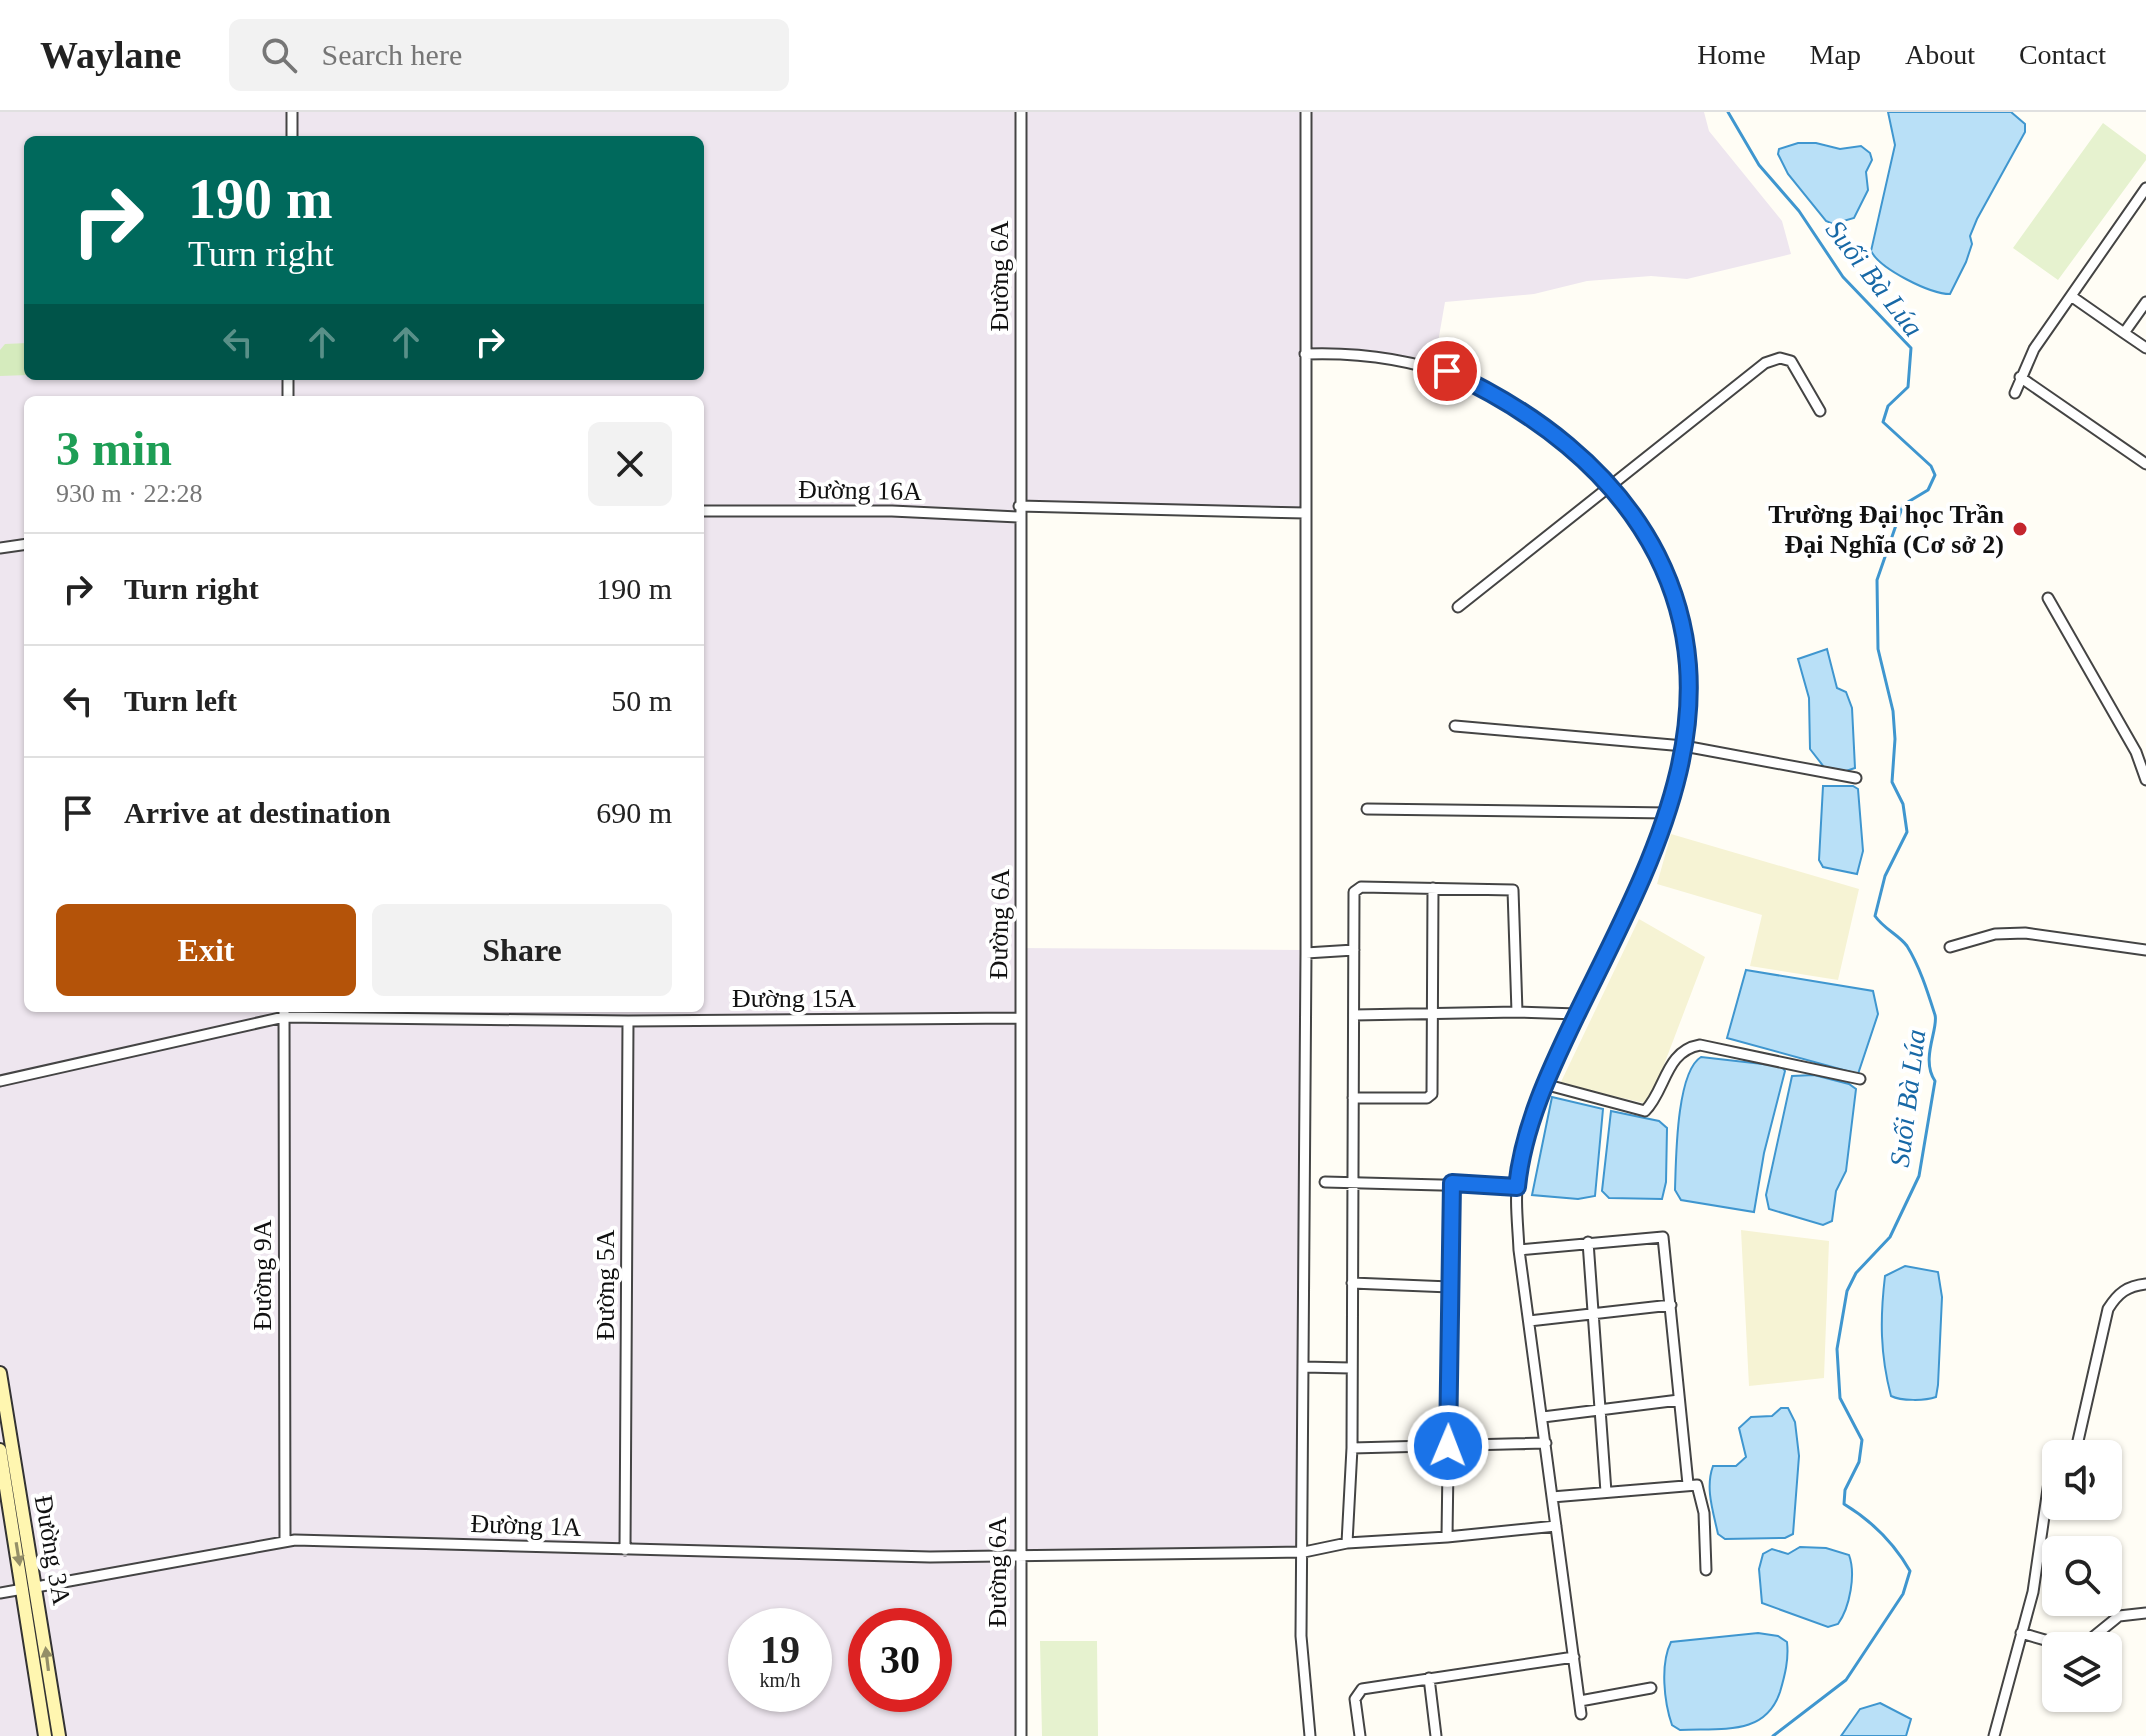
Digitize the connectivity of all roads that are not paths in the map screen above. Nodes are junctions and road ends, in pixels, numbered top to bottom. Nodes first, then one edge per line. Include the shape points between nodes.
1 (292, 112) edge
2 (1021, 112) edge
3 (1306, 112) edge
4 (292, 136) edge
5 (2146, 188) edge
6 (2071, 296) junction
7 (2146, 302) edge
8 (2124, 333) junction
9 (2146, 348) edge
10 (1305, 354) junction
11 (2020, 377) junction
12 (2015, 393) dead end
13 (1820, 411) dead end
14 (2146, 464) edge
15 (1609, 487) junction
16 (704, 511) edge
17 (1019, 511) junction
18 (1305, 513) junction
19 (24, 545) edge
20 (0, 548) edge
21 (2048, 598) dead end
22 (1458, 607) dead end
23 (1455, 726) dead end
24 (1684, 746) junction
25 (1856, 778) dead end
26 (2146, 780) edge
27 (1367, 809) dead end
28 (1668, 813) junction
29 (1433, 888) junction
30 (1950, 947) dead end
31 (1354, 950) junction
32 (2146, 950) edge
33 (1306, 953) junction
34 (284, 1012) edge
35 (1517, 1012) junction
36 (1433, 1014) junction
37 (1577, 1014) junction
38 (1354, 1015) junction
39 (1020, 1018) junction
40 (628, 1021) junction
41 (1860, 1079) dead end
42 (0, 1081) edge
43 (1544, 1084) junction
44 (1353, 1098) junction
45 (1325, 1182) dead end
46 (1353, 1182) junction
47 (1452, 1183) junction
48 (1517, 1187) junction
49 (1588, 1242) junction
50 (1519, 1250) junction
51 (1352, 1283) junction
52 (2146, 1284) edge
53 (1450, 1287) junction
54 (1671, 1305) junction
55 (1595, 1312) junction
56 (1529, 1321) junction
57 (1303, 1367) junction
58 (1351, 1368) junction
59 (0, 1373) edge
60 (1679, 1400) junction
61 (1601, 1410) junction
62 (1543, 1417) junction
63 (2078, 1440) edge
64 (1546, 1443) junction
65 (1448, 1446) junction
66 (1352, 1448) junction
67 (0, 1450) edge
68 (1688, 1484) junction
69 (1606, 1492) junction
70 (1552, 1497) junction
71 (2043, 1520) edge
72 (1556, 1526) junction
73 (1447, 1537) junction
74 (285, 1541) junction
75 (1347, 1543) junction
76 (625, 1550) junction
77 (1304, 1552) junction
78 (1019, 1557) junction
79 (1706, 1570) dead end
80 (30, 1588) junction
81 (0, 1593) edge
82 (2146, 1613) edge
83 (2099, 1632) edge
84 (2021, 1633) junction
85 (2042, 1639) edge
86 (1574, 1657) junction
87 (1429, 1678) junction
88 (1651, 1688) dead end
89 (1580, 1701) junction
90 (1581, 1714) dead end
91 (45, 1736) edge
92 (59, 1736) edge
93 (1021, 1736) edge
94 (1310, 1736) edge
95 (1360, 1736) edge
96 (1436, 1736) edge
97 (1994, 1736) edge

1 - 4 street
2 - 17 street, Đường 6A
3 - 10 street
5 - 6 street
6 - 8 street
6 - 11 street
7 - 8 street
8 - 9 street
10 - 15 street via 1371,353 1447,371 1538,421
10 - 18 street
11 - 12 street
11 - 14 street
13 - 15 street via 1791,361 1765,363
15 - 22 street
15 - 24 street via 1649,539 1677,599 1690,684
16 - 17 street, Đường 16A
17 - 18 street, Đường 16A
17 - 39 street, Đường 6A
18 - 33 street
19 - 20 street
21 - 26 street via 2136,752
23 - 24 street
24 - 25 street
24 - 28 street
27 - 28 street
28 - 37 street
29 - 31 street via 1361,887 1354,892
29 - 35 street via 1513,890
29 - 36 street
30 - 32 street via 1995,934 2025,933
31 - 33 street
31 - 38 street
33 - 57 street
34 - 40 street, Đường 15A
34 - 42 street, Đường 15A
34 - 74 street, Đường 9A
35 - 36 street
35 - 37 street
36 - 38 street
36 - 44 street via 1430,1096
37 - 43 street
38 - 44 street
39 - 40 street, Đường 15A
39 - 78 street, Đường 6A
40 - 76 street, Đường 5A
41 - 43 street via 1700,1045 1687,1047 1668,1069 1654,1103 1645,1111
43 - 48 street
44 - 46 street
45 - 46 street
46 - 47 street
46 - 51 street
47 - 48 street
47 - 53 street
48 - 50 street
49 - 50 street
49 - 54 street via 1663,1237
49 - 55 street
50 - 56 street
51 - 53 street
51 - 58 street
52 - 63 street via 2118,1294 2108,1309
53 - 65 street
54 - 55 street
54 - 60 street
55 - 56 street
55 - 61 street
56 - 62 street
57 - 58 street
57 - 77 street
58 - 66 street
59 - 80 street, Đường 3A
60 - 61 street
60 - 68 street
61 - 62 street
61 - 69 street
62 - 64 street
64 - 65 street
64 - 70 street
65 - 66 street
65 - 73 street
66 - 75 street
67 -> 80 street, Đường 3A
68 - 69 street
68 - 79 street via 1702,1492
69 - 70 street
70 - 72 street
71 - 84 street
72 - 73 street, Đường 1A
72 - 86 street
73 - 75 street, Đường 1A
74 - 76 street, Đường 1A
74 - 80 street, Đường 1A
75 - 77 street, Đường 1A
76 - 78 street, Đường 1A
77 - 78 street, Đường 1A
77 - 94 street via 1301,1636
78 - 93 street, Đường 6A
80 - 81 street, Đường 1A
80 - 91 street, Đường 3A
92 -> 80 street, Đường 3A
82 - 83 street via 2119,1616
84 - 85 street
84 - 97 street
86 - 87 street
86 - 89 street
87 - 95 street via 1357,1692
87 - 96 street
88 - 89 street
89 - 90 street

